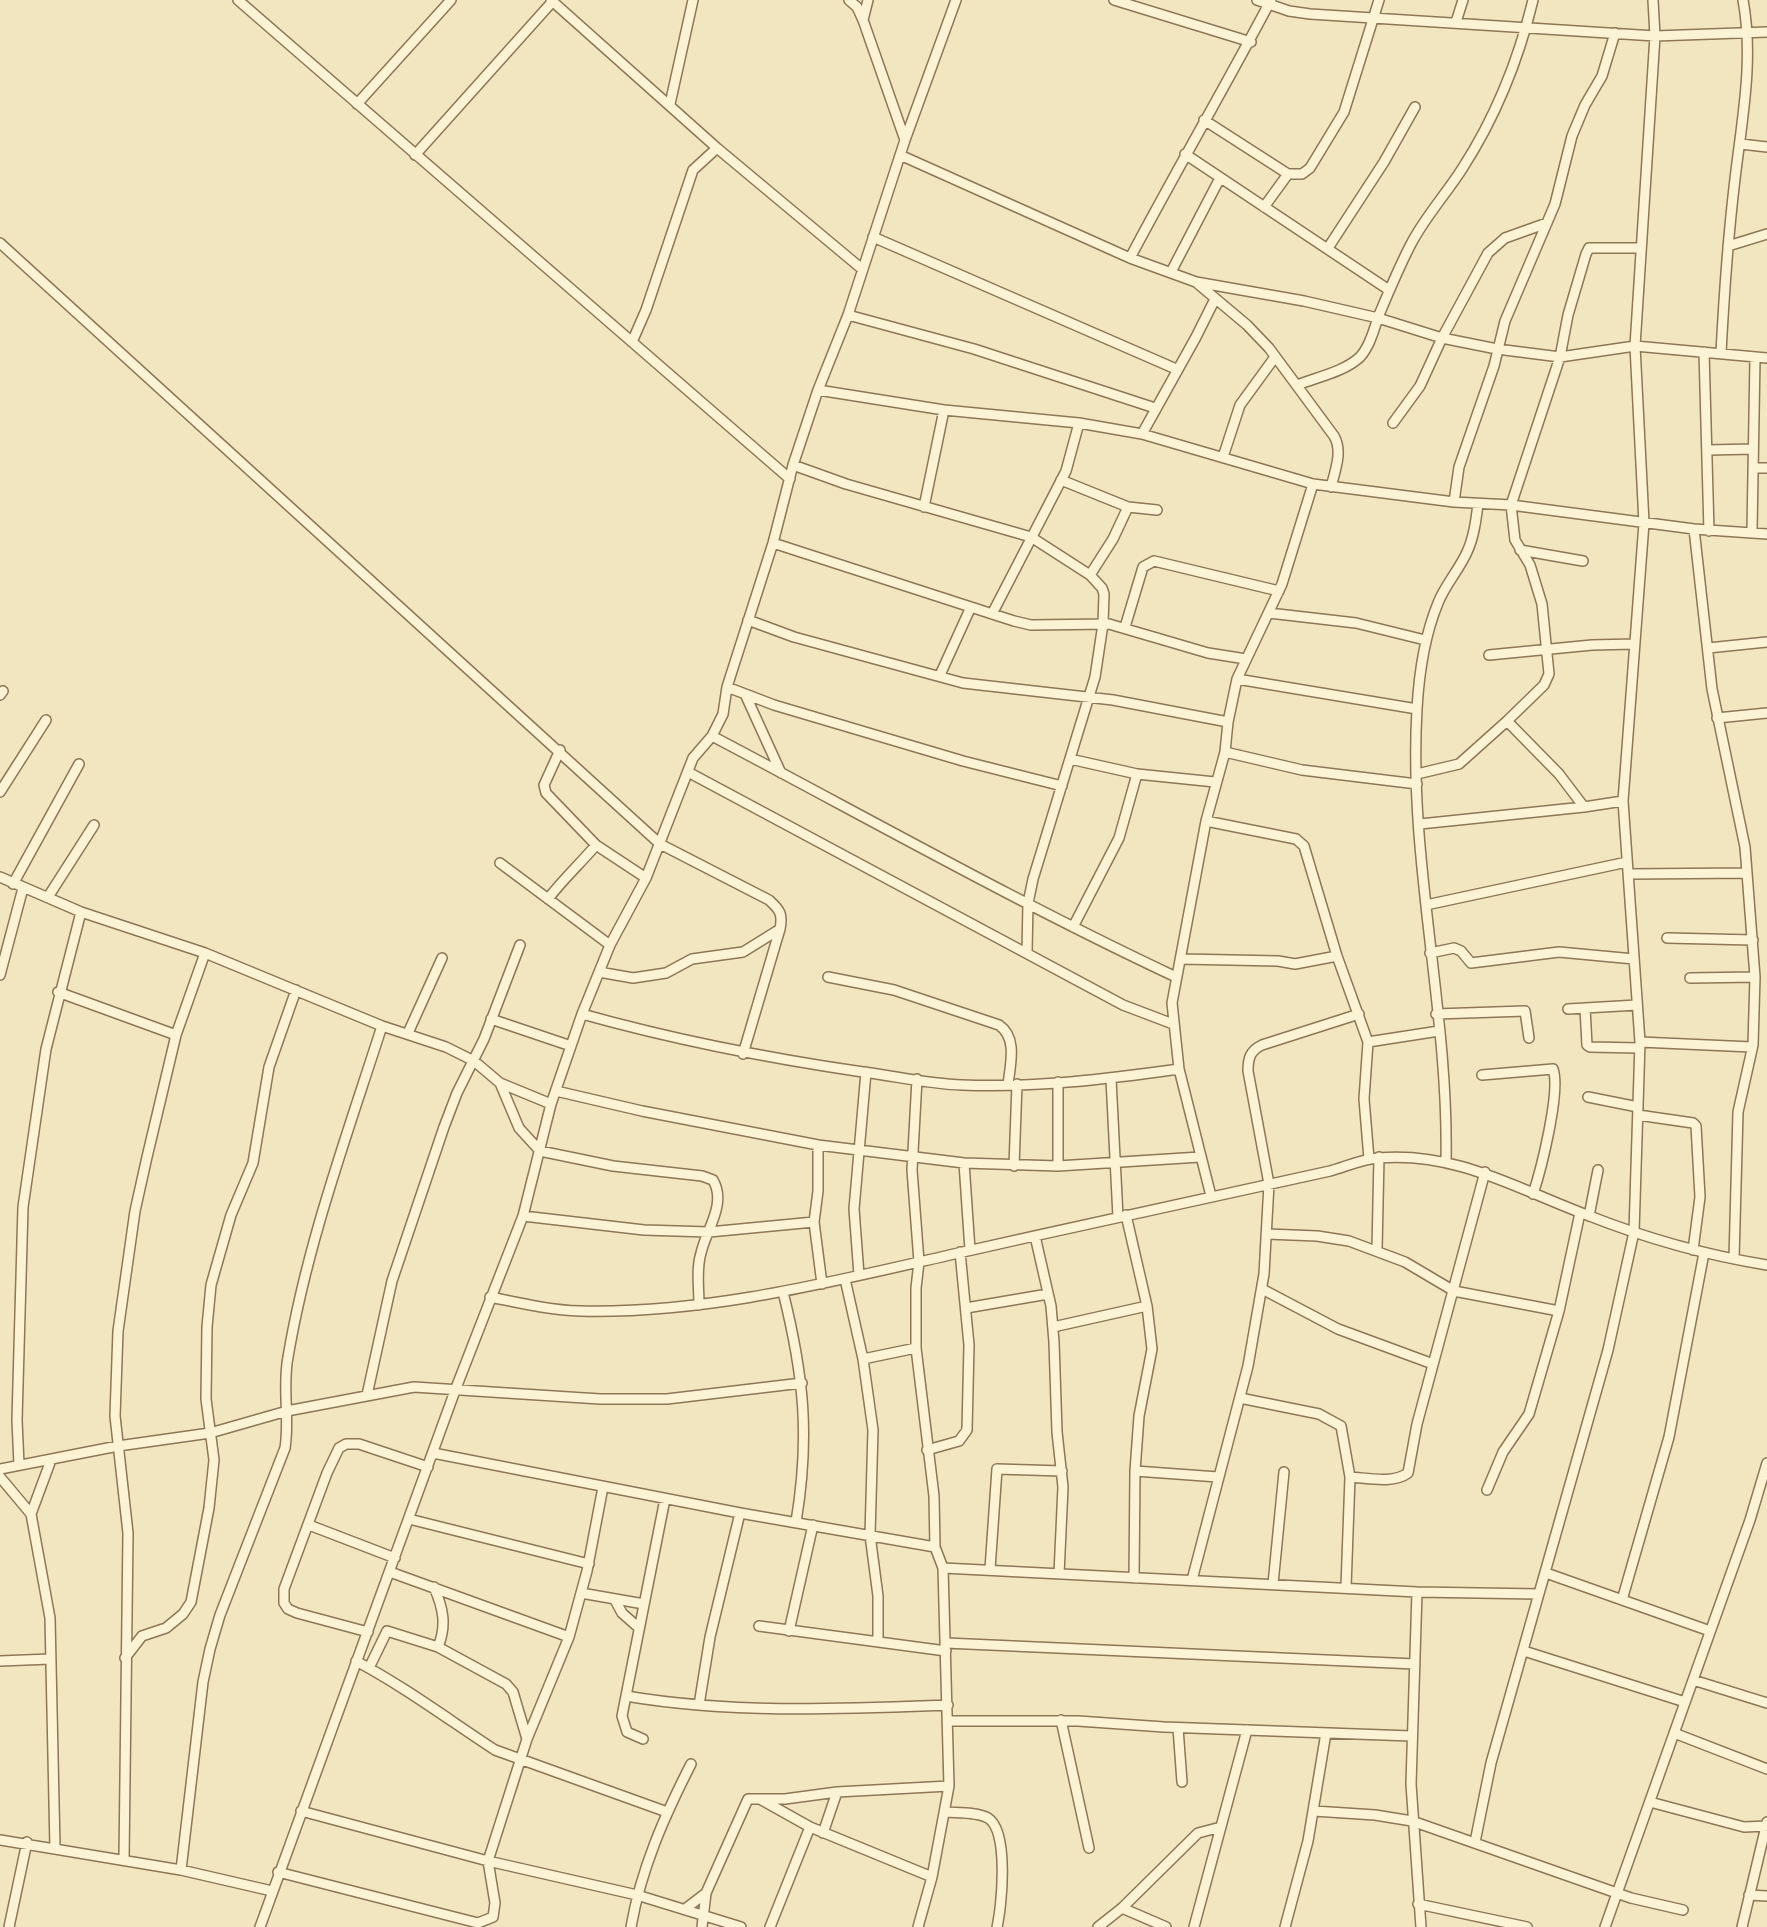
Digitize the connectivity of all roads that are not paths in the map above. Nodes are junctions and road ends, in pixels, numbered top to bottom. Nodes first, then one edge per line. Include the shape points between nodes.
1 (238, 0) edge
2 (451, 0) edge
3 (693, 0) edge
4 (849, 0) edge
5 (868, 0) edge
6 (956, 0) edge
7 (1114, 0) edge
8 (1257, 0) edge
9 (1379, 0) edge
10 (1463, 0) edge
11 (1533, 0) edge
12 (1653, 0) edge
13 (1743, 0) edge
14 (552, 1) edge
15 (1270, 2) edge
16 (1373, 17) junction
17 (863, 20) junction
18 (1456, 22) junction
19 (1526, 27) junction
20 (1767, 32) edge
21 (1615, 33) junction
22 (1748, 34) junction
23 (1655, 36) junction
24 (1251, 42) junction
25 (357, 104) junction
26 (670, 104) junction
27 (1414, 107) dead end
28 (1204, 120) junction
29 (904, 140) junction
30 (1741, 144) junction
31 (1767, 147) edge
32 (717, 148) junction
33 (900, 154) junction
34 (1185, 154) junction
35 (415, 155) junction
36 (1288, 174) junction
37 (1220, 178) junction
38 (1264, 207) junction
39 (1547, 223) junction
40 (1767, 234) edge
41 (873, 237) junction
42 (0, 243) edge
43 (1728, 246) junction
44 (1328, 248) junction
45 (1641, 248) junction
46 (1130, 258) junction
47 (862, 269) junction
48 (1171, 272) junction
49 (1196, 282) junction
50 (1389, 290) junction
51 (1215, 299) junction
52 (848, 315) junction
53 (1378, 318) junction
54 (1442, 338) junction
55 (632, 342) junction
56 (1635, 346) junction
57 (1497, 349) junction
58 (1704, 352) junction
59 (1721, 353) junction
60 (1275, 357) junction
61 (1560, 357) junction
62 (1755, 358) junction
63 (1767, 358) edge
64 (1176, 369) junction
65 (1297, 385) junction
66 (818, 390) junction
67 (1155, 408) junction
68 (944, 410) junction
69 (1079, 423) junction
70 (1393, 423) dead end
71 (1142, 434) junction
72 (1753, 449) junction
73 (1708, 450) junction
74 (1223, 457) junction
75 (793, 465) junction
76 (1753, 468) junction
77 (1767, 468) edge
78 (790, 479) junction
79 (1061, 480) junction
80 (1313, 484) junction
81 (1331, 486) junction
82 (1454, 502) junction
83 (1478, 504) junction
84 (1511, 505) junction
85 (924, 507) junction
86 (1128, 507) junction
87 (1157, 510) dead end
88 (1644, 523) junction
89 (1694, 529) junction
90 (1709, 531) junction
91 (1752, 531) junction
92 (1767, 534) edge
93 (1031, 537) junction
94 (773, 543) junction
95 (1520, 550) junction
96 (1583, 561) dead end
97 (1090, 575) junction
98 (1279, 591) junction
99 (970, 609) junction
100 (1269, 613) junction
101 (992, 614) junction
102 (748, 620) junction
103 (1103, 624) junction
104 (1125, 627) junction
105 (1425, 640) junction
106 (1767, 642) edge
107 (1634, 644) junction
108 (1708, 648) junction
109 (1549, 651) junction
110 (1490, 655) dead end
111 (1246, 659) junction
112 (940, 675) junction
113 (1237, 679) junction
114 (727, 687) junction
115 (745, 694) junction
116 (1090, 696) junction
117 (1417, 709) junction
118 (1767, 713) edge
119 (1717, 718) junction
120 (46, 720) dead end
121 (1507, 721) junction
122 (1228, 722) junction
123 (712, 735) junction
124 (560, 750) junction
125 (1225, 752) junction
126 (1070, 759) junction
127 (79, 764) dead end
128 (688, 772) junction
129 (782, 772) junction
130 (1137, 774) junction
131 (1417, 779) junction
132 (1215, 782) junction
133 (1062, 786) junction
134 (0, 792) edge
135 (1623, 801) junction
136 (1584, 807) junction
137 (1206, 821) junction
138 (1420, 824) junction
139 (94, 825) dead end
140 (660, 844) junction
141 (596, 845) junction
142 (1627, 862) junction
143 (500, 863) dead end
144 (1747, 873) junction
145 (1630, 874) junction
146 (0, 877) edge
147 (646, 878) junction
148 (13, 884) junction
149 (23, 888) junction
150 (48, 897) junction
151 (548, 899) junction
152 (1028, 903) junction
153 (1426, 905) junction
154 (81, 912) junction
155 (1073, 927) junction
156 (780, 929) junction
157 (1667, 938) dead end
158 (1753, 940) junction
159 (520, 945) dead end
160 (610, 945) junction
161 (1027, 952) junction
162 (1430, 952) junction
163 (205, 953) junction
164 (1337, 956) junction
165 (442, 958) dead end
166 (1182, 959) junction
167 (1634, 959) junction
168 (599, 972) junction
169 (0, 975) edge
170 (828, 977) dead end
171 (1176, 977) junction
172 (1755, 977) junction
173 (1690, 978) dead end
174 (296, 990) junction
175 (58, 992) junction
176 (1637, 1005) junction
177 (1585, 1008) junction
178 (1568, 1009) dead end
179 (582, 1014) junction
180 (1359, 1014) junction
181 (1436, 1014) junction
182 (491, 1019) junction
183 (1173, 1024) junction
184 (382, 1026) junction
185 (1439, 1031) junction
186 (408, 1033) junction
187 (176, 1035) junction
188 (1529, 1038) dead end
189 (1368, 1042) junction
190 (1639, 1045) junction
191 (571, 1046) junction
192 (1752, 1047) junction
193 (743, 1054) junction
194 (474, 1060) junction
195 (1179, 1069) junction
196 (866, 1072) junction
197 (1482, 1075) dead end
198 (917, 1079) junction
199 (1111, 1079) junction
200 (1058, 1082) junction
201 (500, 1083) junction
202 (1013, 1085) junction
203 (556, 1091) junction
204 (1588, 1097) dead end
205 (551, 1104) junction
206 (1638, 1111) junction
207 (818, 1145) junction
208 (540, 1151) junction
209 (857, 1151) junction
210 (912, 1155) junction
211 (1200, 1157) junction
212 (1379, 1158) junction
213 (1369, 1159) junction
214 (1446, 1161) junction
215 (964, 1163) junction
216 (1113, 1164) junction
217 (1014, 1166) junction
218 (1058, 1166) junction
219 (1598, 1170) dead end
220 (1485, 1172) junction
221 (1269, 1184) junction
222 (1533, 1194) junction
223 (1210, 1196) junction
224 (1584, 1214) junction
225 (523, 1216) junction
226 (1122, 1216) junction
227 (814, 1222) junction
228 (709, 1232) junction
229 (1634, 1232) junction
230 (1267, 1234) junction
231 (1035, 1236) junction
232 (1377, 1250) junction
233 (1694, 1250) junction
234 (965, 1251) junction
235 (1704, 1253) junction
236 (1734, 1259) junction
237 (919, 1262) junction
238 (1767, 1265) edge
239 (859, 1275) junction
240 (845, 1279) junction
241 (822, 1284) junction
242 (1262, 1289) junction
243 (1454, 1290) junction
244 (783, 1292) junction
245 (1048, 1294) junction
246 (490, 1297) junction
247 (699, 1305) junction
248 (1148, 1306) junction
249 (966, 1308) junction
250 (1559, 1311) junction
251 (1053, 1326) junction
252 (916, 1348) junction
253 (862, 1359) junction
254 (1433, 1364) junction
255 (802, 1383) junction
256 (456, 1388) junction
257 (367, 1395) junction
258 (1240, 1398) junction
259 (287, 1411) junction
260 (210, 1433) junction
261 (118, 1446) junction
262 (927, 1450) junction
263 (433, 1453) junction
264 (51, 1460) junction
265 (1767, 1463) edge
266 (19, 1465) junction
267 (428, 1467) junction
268 (0, 1469) edge
269 (1062, 1471) junction
270 (1135, 1471) junction
271 (1284, 1472) dead end
272 (1350, 1477) junction
273 (0, 1478) edge
274 (1218, 1478) junction
275 (1765, 1483) edge
276 (603, 1487) junction
277 (1487, 1490) dead end
278 (665, 1499) junction
279 (740, 1513) junction
280 (31, 1514) junction
281 (409, 1519) junction
282 (796, 1522) junction
283 (309, 1525) junction
284 (813, 1525) junction
285 (870, 1535) junction
286 (935, 1547) junction
287 (395, 1558) junction
288 (589, 1564) junction
289 (943, 1568) junction
290 (990, 1569) junction
291 (390, 1572) junction
292 (1546, 1573) junction
293 (1059, 1574) junction
294 (1134, 1578) junction
295 (1192, 1580) junction
296 (1273, 1584) junction
297 (434, 1587) junction
298 (1346, 1587) junction
299 (1417, 1592) junction
300 (581, 1593) junction
301 (1539, 1594) junction
302 (615, 1600) junction
303 (1622, 1600) junction
304 (644, 1604) junction
305 (759, 1626) dead end
306 (639, 1628) junction
307 (789, 1631) junction
308 (1710, 1631) junction
309 (368, 1632) junction
310 (569, 1637) junction
311 (878, 1641) junction
312 (438, 1647) junction
313 (946, 1647) junction
314 (1524, 1651) junction
315 (125, 1658) junction
316 (50, 1659) junction
317 (0, 1661) edge
318 (356, 1661) junction
319 (1415, 1665) junction
320 (369, 1668) junction
321 (1693, 1680) junction
322 (626, 1696) junction
323 (1685, 1702) junction
324 (1767, 1703) edge
325 (699, 1705) junction
326 (948, 1705) junction
327 (1061, 1720) junction
328 (948, 1721) junction
329 (1178, 1728) junction
330 (1247, 1730) junction
331 (1326, 1733) junction
332 (1674, 1733) junction
333 (1411, 1736) junction
334 (527, 1739) junction
335 (643, 1739) dead end
336 (520, 1759) junction
337 (691, 1764) dead end
338 (1767, 1769) edge
339 (1182, 1782) dead end
340 (949, 1786) junction
341 (837, 1792) junction
342 (759, 1798) junction
343 (1650, 1802) junction
344 (301, 1811) junction
345 (1314, 1811) junction
346 (667, 1812) junction
347 (946, 1812) junction
348 (1412, 1821) junction
349 (1767, 1825) edge
350 (810, 1827) junction
351 (1221, 1827) junction
352 (823, 1833) junction
353 (0, 1840) edge
354 (27, 1842) junction
355 (1475, 1842) junction
356 (55, 1848) junction
357 (1089, 1848) dead end
358 (124, 1859) junction
359 (488, 1861) junction
360 (181, 1870) junction
361 (278, 1872) junction
362 (932, 1877) junction
363 (272, 1891) junction
364 (706, 1893) junction
365 (1617, 1893) junction
366 (637, 1895) junction
367 (1749, 1895) junction
368 (1767, 1896) edge
369 (1418, 1904) junction
370 (1122, 1908) junction
371 (685, 1909) junction
372 (1683, 1910) dead end
373 (705, 1915) junction
374 (9, 1927) edge
375 (260, 1927) edge
376 (632, 1927) edge
377 (702, 1927) edge
378 (741, 1927) edge
379 (771, 1927) edge
380 (918, 1927) edge
381 (997, 1927) edge
382 (1098, 1927) edge
383 (1166, 1927) edge
384 (1194, 1927) edge
385 (1285, 1927) edge
386 (1421, 1927) edge
387 (1527, 1927) edge
388 (1605, 1927) edge
389 (1742, 1927) edge

1 - 25 street
2 - 25 street
3 - 26 street
4 - 17 street
5 - 17 street
6 - 29 street
7 - 24 street
8 - 15 street
9 - 16 street
10 - 18 street
11 - 19 street
12 - 23 street
13 - 22 street
14 - 26 street
14 - 35 street
15 - 16 street via 1300,13
15 - 24 street
16 - 18 street
16 - 36 street via 1351,93 1335,129 1310,168 1302,174
17 - 29 street
18 - 19 street
19 - 21 street
19 - 50 street via 1486,126 1411,243
20 - 22 street
21 - 23 street
21 - 39 street via 1602,76 1572,136 1561,187
22 - 23 street
22 - 30 street
23 - 45 street
24 - 28 street
25 - 35 street
26 - 32 street
27 - 44 street via 1384,162
28 - 34 street
28 - 36 street
29 - 33 street
30 - 31 street
30 - 43 street
32 - 47 street
32 - 55 street via 693,170
33 - 41 street
33 - 46 street
34 - 37 street
34 - 46 street
35 - 55 street
36 - 38 street
37 - 38 street
37 - 48 street
38 - 44 street
39 - 54 street via 1505,238 1488,253
39 - 57 street
40 - 43 street
41 - 47 street
41 - 64 street
42 - 124 street
43 - 59 street
44 - 50 street
45 - 56 street
45 - 61 street via 1589,248 1568,315
46 - 48 street
47 - 52 street
48 - 49 street
49 - 51 street
49 - 53 street
50 - 53 street
51 - 60 street via 1247,325
51 - 64 street
52 - 66 street
52 - 67 street via 974,348
53 - 54 street
53 - 65 street via 1360,357
54 - 57 street
54 - 70 street via 1420,386
55 - 78 street
56 - 58 street
56 - 61 street
56 - 88 street
57 - 61 street
57 - 82 street via 1462,456
58 - 59 street
58 - 73 street
59 - 62 street
60 - 65 street
60 - 74 street via 1240,405
61 - 84 street
62 - 63 street
62 - 72 street
64 - 67 street
65 - 81 street via 1337,441
66 - 68 street
66 - 75 street
67 - 71 street
68 - 69 street
68 - 85 street
69 - 71 street
69 - 79 street
71 - 74 street
72 - 73 street
72 - 76 street
73 - 90 street
74 - 80 street
75 - 78 street
75 - 85 street
76 - 77 street
76 - 91 street
78 - 94 street
79 - 86 street
79 - 93 street
80 - 81 street
80 - 98 street
81 - 82 street
82 - 83 street
83 - 84 street
83 - 105 street via 1467,552 1443,591
84 - 88 street
84 - 95 street via 1513,531
85 - 93 street
86 - 87 street
86 - 97 street
88 - 89 street
88 - 107 street
89 - 90 street
89 - 108 street
90 - 91 street
91 - 92 street
93 - 97 street
93 - 101 street
94 - 99 street
94 - 102 street
95 - 96 street
95 - 109 street via 1537,582
97 - 103 street via 1104,594
98 - 100 street
98 - 104 street via 1148,562 1143,567
99 - 101 street
99 - 112 street
100 - 105 street via 1356,623
100 - 111 street
101 - 103 street via 1031,625
102 - 112 street via 794,637
102 - 114 street
103 - 104 street
103 - 116 street
104 - 111 street via 1198,650
105 - 117 street
106 - 108 street
107 - 109 street
107 - 135 street
108 - 119 street
109 - 110 street
109 - 121 street via 1549,674 1544,685
111 - 113 street
112 - 116 street via 981,686
113 - 117 street
113 - 122 street
114 - 115 street
114 - 123 street via 723,714
115 - 129 street
115 - 133 street via 963,761
116 - 122 street
116 - 126 street
117 - 131 street
118 - 119 street
119 - 144 street via 1739,814
120 - 134 street
121 - 131 street via 1459,764
121 - 136 street via 1559,774
122 - 125 street
123 - 128 street
123 - 129 street
124 - 140 street
124 - 141 street via 544,790
125 - 131 street via 1302,770
125 - 132 street
126 - 130 street
126 - 133 street
127 - 148 street
128 - 140 street
128 - 161 street
129 - 152 street via 799,785
130 - 132 street
130 - 155 street via 1116,846
131 - 138 street
132 - 137 street
133 - 152 street
135 - 136 street
135 - 142 street
136 - 138 street
137 - 164 street via 1302,842
137 - 166 street
138 - 153 street
139 - 150 street
140 - 147 street
140 - 156 street via 770,900 780,909
141 - 147 street
141 - 151 street
142 - 145 street
142 - 153 street
143 - 151 street
144 - 145 street
144 - 158 street
145 - 167 street
146 - 148 street
147 - 160 street
148 - 149 street
149 - 150 street
149 - 169 street
150 - 154 street
151 - 160 street
152 - 155 street
152 - 161 street
153 - 162 street
154 - 163 street
154 - 175 street
155 - 171 street
156 - 168 street via 743,952 692,959 666,973 633,978
156 - 193 street
157 - 158 street
158 - 172 street
159 - 182 street
160 - 168 street
161 - 183 street via 1122,1005
162 - 167 street via 1454,948 1471,963 1559,952
162 - 181 street
163 - 174 street
163 - 187 street
164 - 166 street via 1295,964
164 - 180 street
165 - 186 street
166 - 171 street
167 - 176 street
168 - 179 street
170 - 202 street via 880,986 999,1025 1011,1042
171 - 183 street
172 - 173 street
172 - 192 street
174 - 184 street
174 - 260 street via 269,1067 253,1163 231,1215 211,1285 206,1367
175 - 187 street
175 - 266 street via 45,1049 23,1208
176 - 177 street
176 - 190 street
177 - 178 street
177 - 190 street via 1587,1045
179 - 191 street
179 - 193 street
180 - 189 street
180 - 221 street via 1251,1052 1248,1071
181 - 185 street
181 - 188 street via 1525,1011
182 - 191 street
182 - 194 street
183 - 195 street
184 - 186 street
184 - 259 street via 313,1251 288,1355
185 - 189 street
185 - 214 street via 1447,1107
186 - 194 street
187 - 261 street via 135,1212 126,1273 115,1387
189 - 213 street via 1364,1099
190 - 192 street
190 - 206 street
191 - 203 street
192 - 236 street via 1738,1112
193 - 196 street
194 - 201 street
194 - 257 street via 444,1127 392,1281
195 - 199 street
195 - 211 street
196 - 198 street
196 - 209 street
197 - 222 street via 1553,1069 1549,1133
198 - 202 street via 955,1085
198 - 210 street
199 - 200 street
199 - 216 street
200 - 202 street
200 - 218 street
201 - 205 street
201 - 208 street via 519,1128
202 - 217 street
203 - 205 street
203 - 207 street
204 - 206 street
205 - 208 street
206 - 229 street
206 - 233 street via 1696,1126 1700,1197
207 - 209 street
207 - 227 street
208 - 225 street
208 - 228 street via 613,1166 711,1178 715,1183 716,1208
209 - 210 street
209 - 239 street via 854,1209
210 - 215 street
210 - 237 street
211 - 216 street
211 - 223 street
212 - 213 street
212 - 214 street
212 - 232 street
213 - 221 street
214 - 220 street
215 - 217 street
215 - 234 street
216 - 218 street
216 - 226 street
217 - 218 street
219 - 224 street
220 - 222 street
220 - 243 street
221 - 223 street
221 - 230 street
222 - 224 street
223 - 226 street
224 - 229 street
224 - 250 street
225 - 228 street via 644,1230
225 - 246 street
226 - 231 street
226 - 248 street
227 - 228 street
227 - 241 street
228 - 247 street via 699,1259
229 - 233 street
229 - 292 street via 1608,1350
230 - 232 street via 1317,1236
230 - 242 street
231 - 234 street
231 - 245 street
232 - 243 street
233 - 235 street
234 - 237 street
234 - 249 street
235 - 236 street
235 - 303 street via 1669,1437
236 - 238 street
237 - 239 street
237 - 252 street
239 - 240 street
240 - 241 street
240 - 253 street
241 - 244 street
242 - 254 street via 1338,1329
242 - 258 street
243 - 250 street
243 - 254 street
244 - 247 street
244 - 255 street
245 - 249 street
245 - 251 street
246 - 247 street via 579,1311
246 - 256 street
248 - 251 street
248 - 270 street via 1151,1363 1138,1416
249 - 262 street via 967,1430 959,1442
250 - 277 street via 1529,1414 1503,1452
251 - 269 street
252 - 253 street
252 - 262 street
253 - 285 street via 873,1430
254 - 272 street via 1408,1473 1390,1479
255 - 256 street via 667,1399 572,1398
255 - 282 street via 805,1461
256 - 257 street via 414,1387
256 - 263 street
257 - 259 street
258 - 272 street via 1334,1419 1344,1435
258 - 274 street
259 - 260 street
259 - 360 street via 285,1448 210,1649
260 - 261 street
260 - 315 street via 214,1460 209,1508 191,1602 166,1628 142,1636
261 - 264 street
261 - 315 street via 128,1533
262 - 286 street via 934,1496
263 - 267 street
263 - 276 street
264 - 266 street
264 - 280 street
265 - 275 street
266 - 268 street
267 - 281 street
267 - 283 street via 359,1443 343,1445 327,1473
269 - 290 street via 997,1469
269 - 293 street
270 - 274 street
270 - 294 street
271 - 296 street
272 - 298 street
273 - 280 street
274 - 295 street
275 - 308 street
276 - 278 street
276 - 288 street
278 - 279 street
278 - 304 street
279 - 282 street
279 - 325 street via 710,1637
280 - 316 street via 49,1608
281 - 287 street
281 - 288 street
282 - 284 street
283 - 287 street
283 - 309 street via 284,1590 284,1603 297,1613
284 - 285 street
284 - 307 street
285 - 286 street
285 - 311 street via 878,1596
286 - 289 street
287 - 291 street
288 - 300 street
289 - 290 street
289 - 313 street
290 - 293 street
291 - 297 street
291 - 309 street
292 - 301 street
292 - 303 street
293 - 294 street
294 - 295 street
295 - 296 street
296 - 298 street
297 - 310 street
297 - 312 street via 444,1625
298 - 299 street
299 - 301 street
299 - 319 street
300 - 302 street
300 - 310 street
301 - 314 street
302 - 304 street
302 - 306 street via 622,1613
303 - 308 street
304 - 306 street
305 - 307 street
306 - 322 street
307 - 311 street
308 - 321 street
309 - 318 street
310 - 334 street
311 - 313 street
312 - 320 street via 387,1631
312 - 334 street via 506,1684 513,1692
313 - 319 street
313 - 326 street
314 - 323 street
314 - 355 street via 1491,1763
315 - 358 street
316 - 317 street
316 - 356 street
318 - 320 street
318 - 344 street
319 - 333 street
320 - 336 street via 432,1706 473,1737
321 - 323 street
321 - 324 street
322 - 325 street
322 - 335 street via 624,1728 631,1736
323 - 332 street
325 - 326 street via 841,1709
326 - 328 street
327 - 328 street
327 - 329 street
327 - 357 street
328 - 340 street
329 - 330 street
329 - 339 street
330 - 331 street
330 - 351 street
331 - 333 street
331 - 345 street
332 - 338 street
332 - 343 street
333 - 348 street
334 - 336 street
336 - 346 street
336 - 359 street
337 - 346 street
340 - 341 street
340 - 347 street
341 - 342 street
341 - 352 street
342 - 350 street
342 - 364 street via 746,1802
343 - 349 street via 1744,1827
343 - 365 street
344 - 359 street
344 - 361 street
345 - 348 street
345 - 385 street
346 - 366 street
347 - 362 street
347 - 381 street via 982,1816 995,1827 1002,1888
348 - 355 street
348 - 369 street
349 - 367 street
350 - 352 street
350 - 379 street
351 - 370 street via 1198,1833
351 - 384 street
352 - 362 street
353 - 354 street
354 - 356 street
354 - 374 street
355 - 365 street
356 - 358 street
358 - 360 street
359 - 361 street via 494,1912 489,1920 478,1923
359 - 366 street
360 - 363 street
361 - 363 street
362 - 380 street
363 - 375 street
364 - 371 street
364 - 373 street
365 - 372 street
365 - 388 street
366 - 371 street
366 - 376 street
367 - 368 street
367 - 389 street
369 - 386 street
369 - 387 street
370 - 382 street
370 - 383 street
371 - 373 street
373 - 377 street
373 - 378 street

